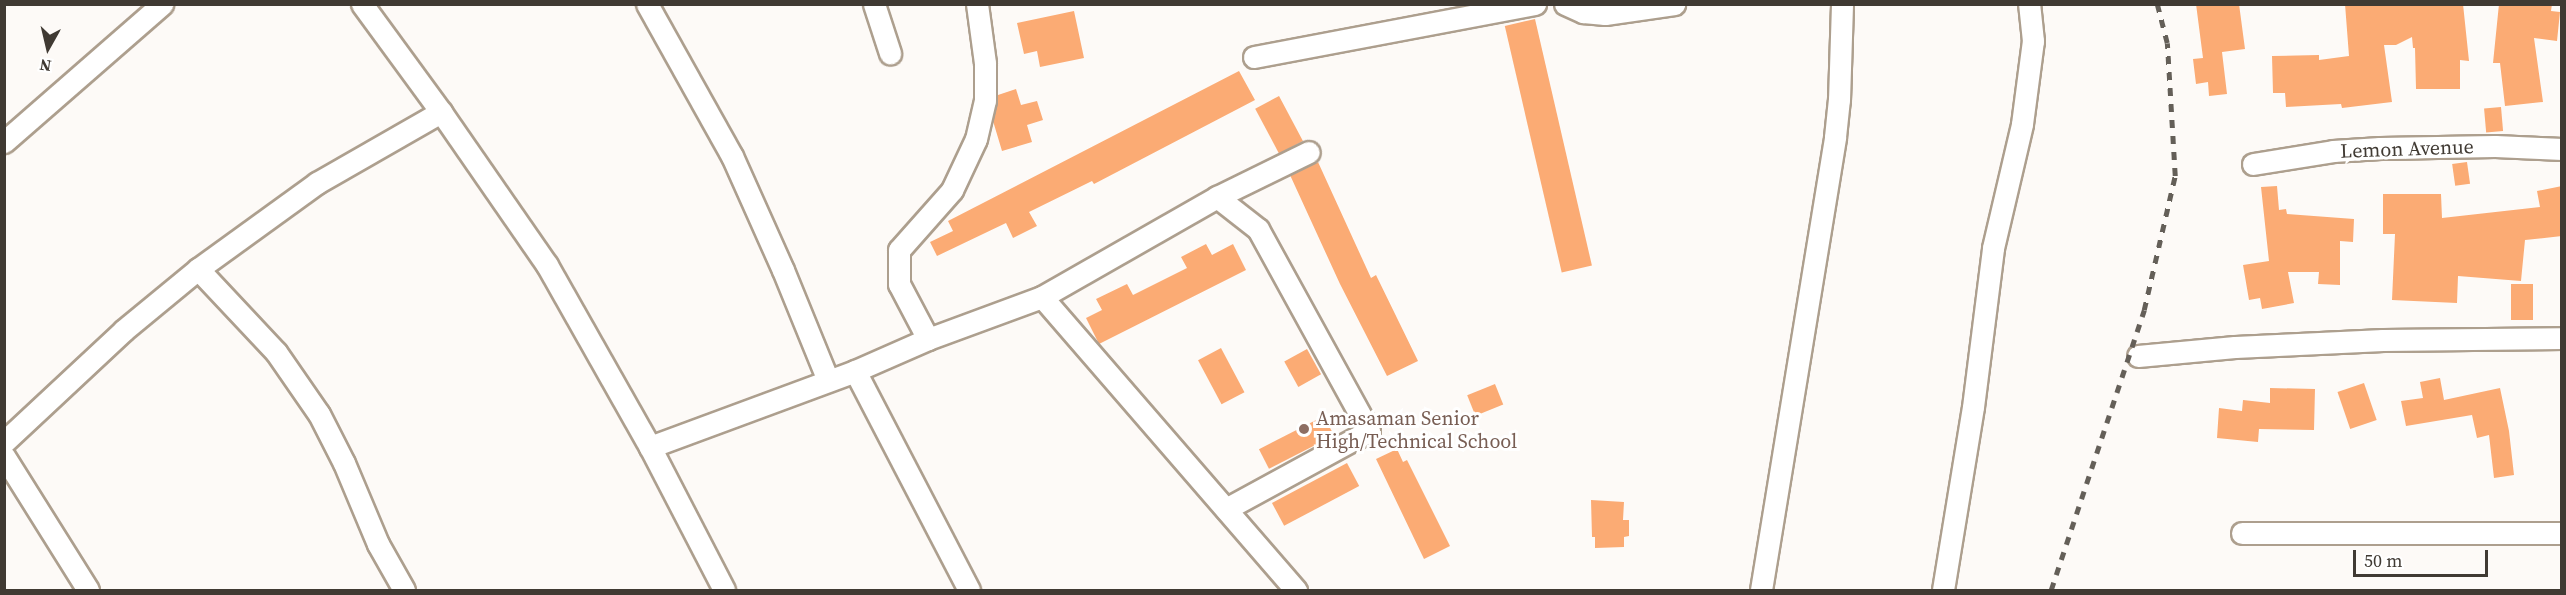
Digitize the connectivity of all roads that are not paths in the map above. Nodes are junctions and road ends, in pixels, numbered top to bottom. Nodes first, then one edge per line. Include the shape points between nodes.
1 (162, 4) edge
2 (362, 4) edge
3 (647, 4) edge
4 (874, 4) edge
5 (1535, 4) edge
6 (1565, 4) edge
7 (1674, 4) edge
8 (1842, 4) edge
9 (2029, 4) edge
10 (977, 8) edge
11 (890, 53) dead end
12 (1254, 57) dead end
13 (441, 112) junction
14 (6, 138) edge
15 (2562, 149) edge
16 (1309, 152) dead end
17 (2253, 164) dead end
18 (1217, 197) junction
19 (198, 269) junction
20 (1042, 297) junction
21 (2562, 338) edge
22 (928, 339) junction
23 (2138, 356) dead end
24 (855, 371) junction
25 (828, 380) junction
26 (4, 442) edge
27 (650, 447) junction
28 (4, 456) edge
29 (1226, 509) junction
30 (2242, 533) dead end
31 (2562, 533) edge
32 (88, 591) edge
33 (404, 591) edge
34 (724, 591) edge
35 (969, 591) edge
36 (1296, 591) edge
37 (1761, 591) edge
38 (1943, 591) edge

1 - 14 street
2 - 13 street
3 - 25 street via 732,156
4 - 11 street
5 - 12 street
6 - 7 street via 1583,12 1605,14
8 - 37 street via 1834,137
9 - 38 street via 2033,41 2022,124 1993,248
10 - 22 street via 985,63 985,100 976,139 952,190 899,250 899,284
13 - 19 street via 317,183
13 - 27 street via 547,265
15 - 17 street, Lemon Avenue via 2380,148
16 - 18 street
18 - 20 street
18 - 29 street via 1258,229 1369,431
19 - 26 street via 124,330
19 - 33 street via 276,352 319,414 378,544
20 - 22 street
20 - 29 street
21 - 23 street via 2371,340
22 - 24 street
24 - 25 street
24 - 35 street
25 - 27 street
27 - 34 street
28 - 32 street
29 - 36 street
30 - 31 street

